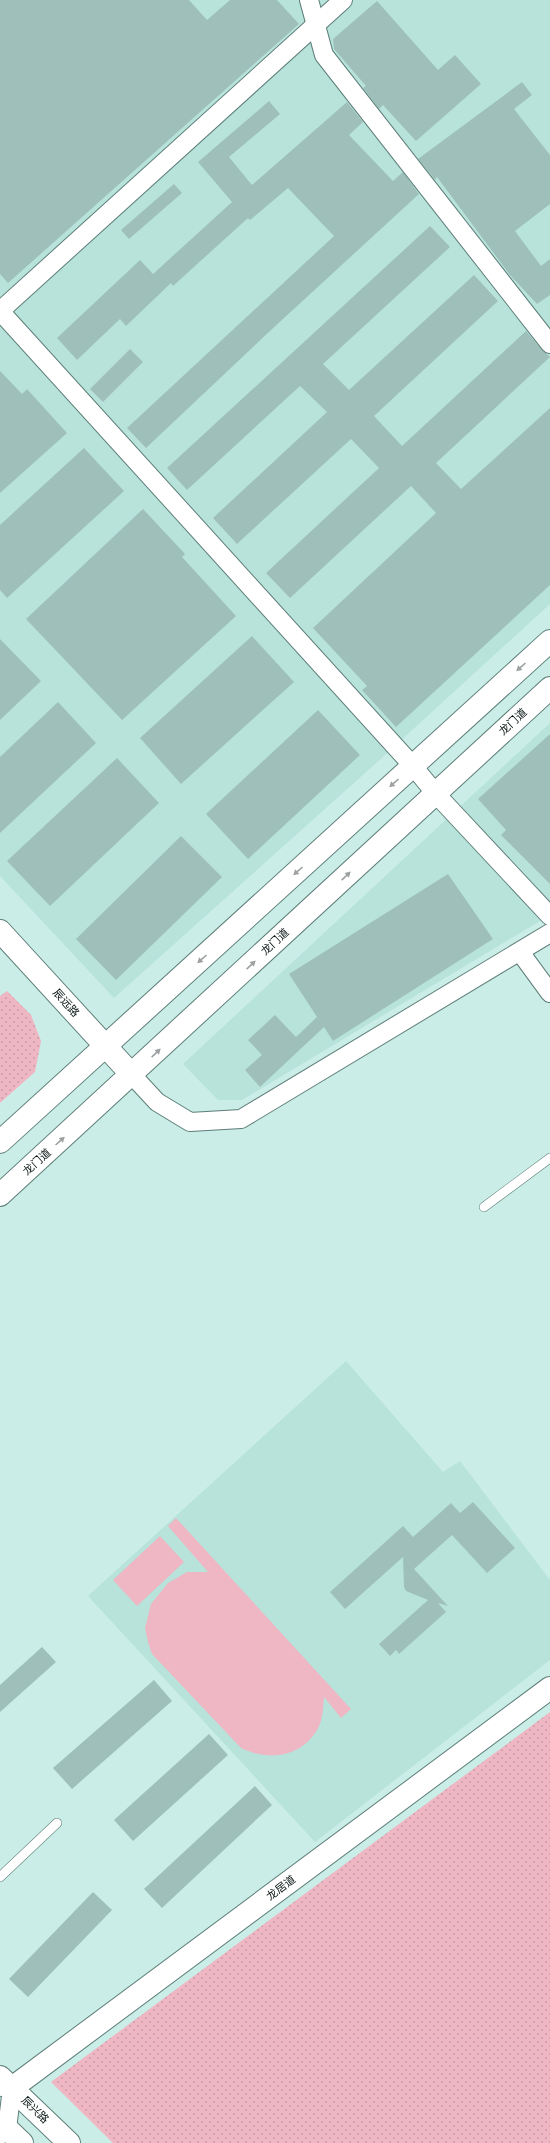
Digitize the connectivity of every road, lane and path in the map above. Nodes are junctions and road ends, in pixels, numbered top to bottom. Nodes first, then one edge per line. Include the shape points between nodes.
1 (309, 0) edge
2 (344, 0) edge
3 (316, 26) junction
4 (0, 311) edge
5 (550, 344) edge
6 (550, 641) edge
7 (550, 688) edge
8 (413, 766) junction
9 (436, 794) junction
10 (550, 916) edge
11 (0, 931) edge
12 (550, 933) edge
13 (520, 952) junction
14 (550, 993) edge
15 (106, 1047) junction
16 (132, 1075) junction
17 (0, 1142) edge
18 (550, 1158) edge
19 (0, 1195) edge
20 (484, 1207) dead end
21 (550, 1688) edge
22 (57, 1823) dead end
23 (0, 1877) edge
24 (4, 2084) edge
25 (7, 2132) edge
26 (69, 2143) edge

1 - 3 street
2 - 3 street
3 - 4 street
3 - 5 street via 324,54
4 - 8 street
6 -> 8 main road
7 - 9 main road, 龙门道
8 - 9 street
8 -> 15 main road
9 - 10 street
16 -> 9 main road, 龙门道
11 - 15 main road, 辰远路
12 - 13 street
13 - 14 street
13 - 16 street via 242,1118 190,1122 157,1102
15 - 16 main road, 辰远路
15 - 17 main road
19 -> 16 main road, 龙门道
18 - 20 lane
21 - 24 main road, 龙居道
22 - 23 lane
24 - 25 street
24 - 26 main road, 辰兴路

